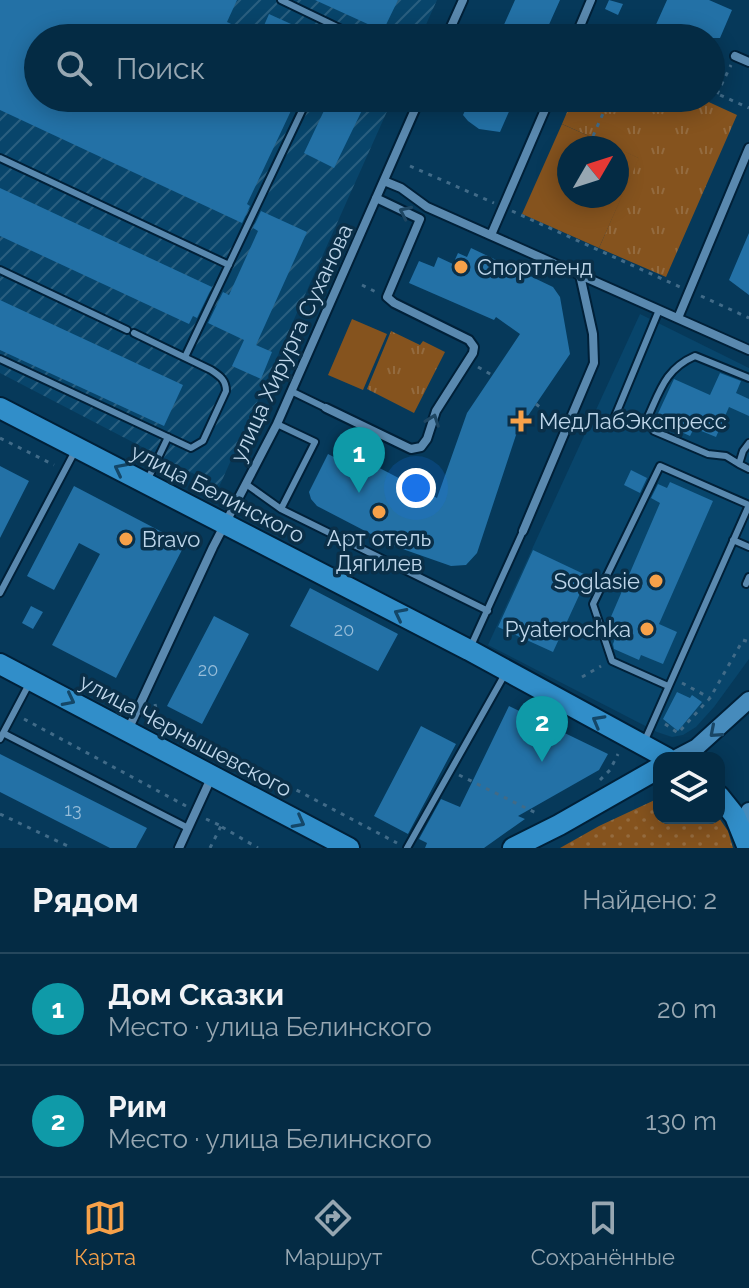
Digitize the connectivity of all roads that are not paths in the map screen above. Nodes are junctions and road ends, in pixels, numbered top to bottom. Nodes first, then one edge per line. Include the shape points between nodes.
1 (281, 0) edge
2 (463, 0) edge
3 (591, 0) edge
4 (332, 24) edge
5 (452, 24) edge
6 (581, 24) edge
7 (735, 56) road end
8 (749, 62) edge
9 (301, 112) edge
10 (414, 112) edge
11 (544, 112) edge
12 (749, 148) edge
13 (0, 158) edge
14 (384, 181) junction
15 (376, 198) junction
16 (491, 235) junction
17 (229, 265) junction
18 (0, 270) edge
19 (580, 275) junction
20 (659, 310) junction
21 (678, 318) junction
22 (749, 350) edge
23 (185, 357) junction
24 (0, 359) edge
25 (749, 378) edge
26 (291, 391) junction
27 (0, 408) edge
28 (326, 408) joint
29 (277, 424) junction
30 (611, 426) dead end
31 (168, 437) junction
32 (749, 443) edge
33 (77, 447) junction
34 (739, 464) junction
35 (749, 469) edge
36 (147, 483) junction
37 (246, 484) junction
38 (281, 509) junction
39 (225, 524) junction
40 (523, 531) joint
41 (733, 540) junction
42 (749, 547) edge
43 (0, 593) edge
44 (488, 611) junction
45 (469, 650) junction
46 (0, 664) edge
47 (507, 671) junction
48 (31, 681) junction
49 (668, 686) junction
50 (749, 700) edge
51 (128, 731) junction
52 (2, 736) edge
53 (643, 745) junction
54 (656, 752) edge
55 (687, 752) edge
56 (653, 771) edge
57 (213, 776) junction
58 (725, 804) edge
59 (749, 811) edge
60 (559, 825) junction
61 (188, 828) junction
62 (748, 844) edge
63 (179, 848) edge
64 (349, 848) edge
65 (407, 848) edge
66 (513, 848) edge
67 (545, 848) edge

1 - 4 lane
2 - 5 street
3 - 6 street
7 - 8 street
9 - 17 lane
10 - 14 street, улица Хирурга Суханова
11 - 16 street
12 - 21 street
13 - 17 lane
14 - 15 street, улица Хирурга Суханова
14 - 16 street
15 - 26 street, улица Хирурга Суханова
28 -> 15 street via 411,449 421,447 474,347 387,297 420,219
16 - 19 street
17 - 23 lane
18 - 23 lane
19 - 20 street
19 - 40 street via 594,363
20 - 21 street
20 - 30 lane
21 - 22 street
23 - 31 lane via 221,376 226,391 198,447
24 - 31 lane
25 - 34 lane via 695,356 678,363 665,379 647,419 654,431
26 - 28 lane
26 - 29 street, улица Хирурга Суханова
27 - 33 main road, улица Белинского
29 - 37 street, улица Хирурга Суханова
29 - 38 lane via 315,442
31 - 36 lane
32 - 34 lane
36 -> 33 main road, улица Белинского
33 - 43 lane
34 - 35 lane
36 - 39 main road, улица Белинского
37 - 38 lane
37 - 39 street, улица Хирурга Суханова
38 - 44 lane
45 -> 39 main road, улица Белинского
39 - 51 street, улица Хирурга Суханова
40 - 44 lane
41 - 42 lane
41 - 49 lane
41 - 49 lane via 749,505 660,466 593,604 612,661
44 - 45 lane
45 - 47 main road, улица Белинского
46 - 48 main road, улица Чернышевского
53 -> 47 main road, улица Белинского
47 - 65 lane
48 -> 51 main road, улица Чернышевского
48 - 52 lane
49 - 53 lane
50 -> 55 main road
51 - 57 main road, улица Чернышевского
52 - 61 lane
53 - 54 main road, улица Белинского
56 - 60 main road
57 - 61 street
57 -> 64 main road, улица Чернышевского
58 - 62 main road
59 - 62 main road
60 - 66 main road
60 - 67 main road
61 - 63 street

